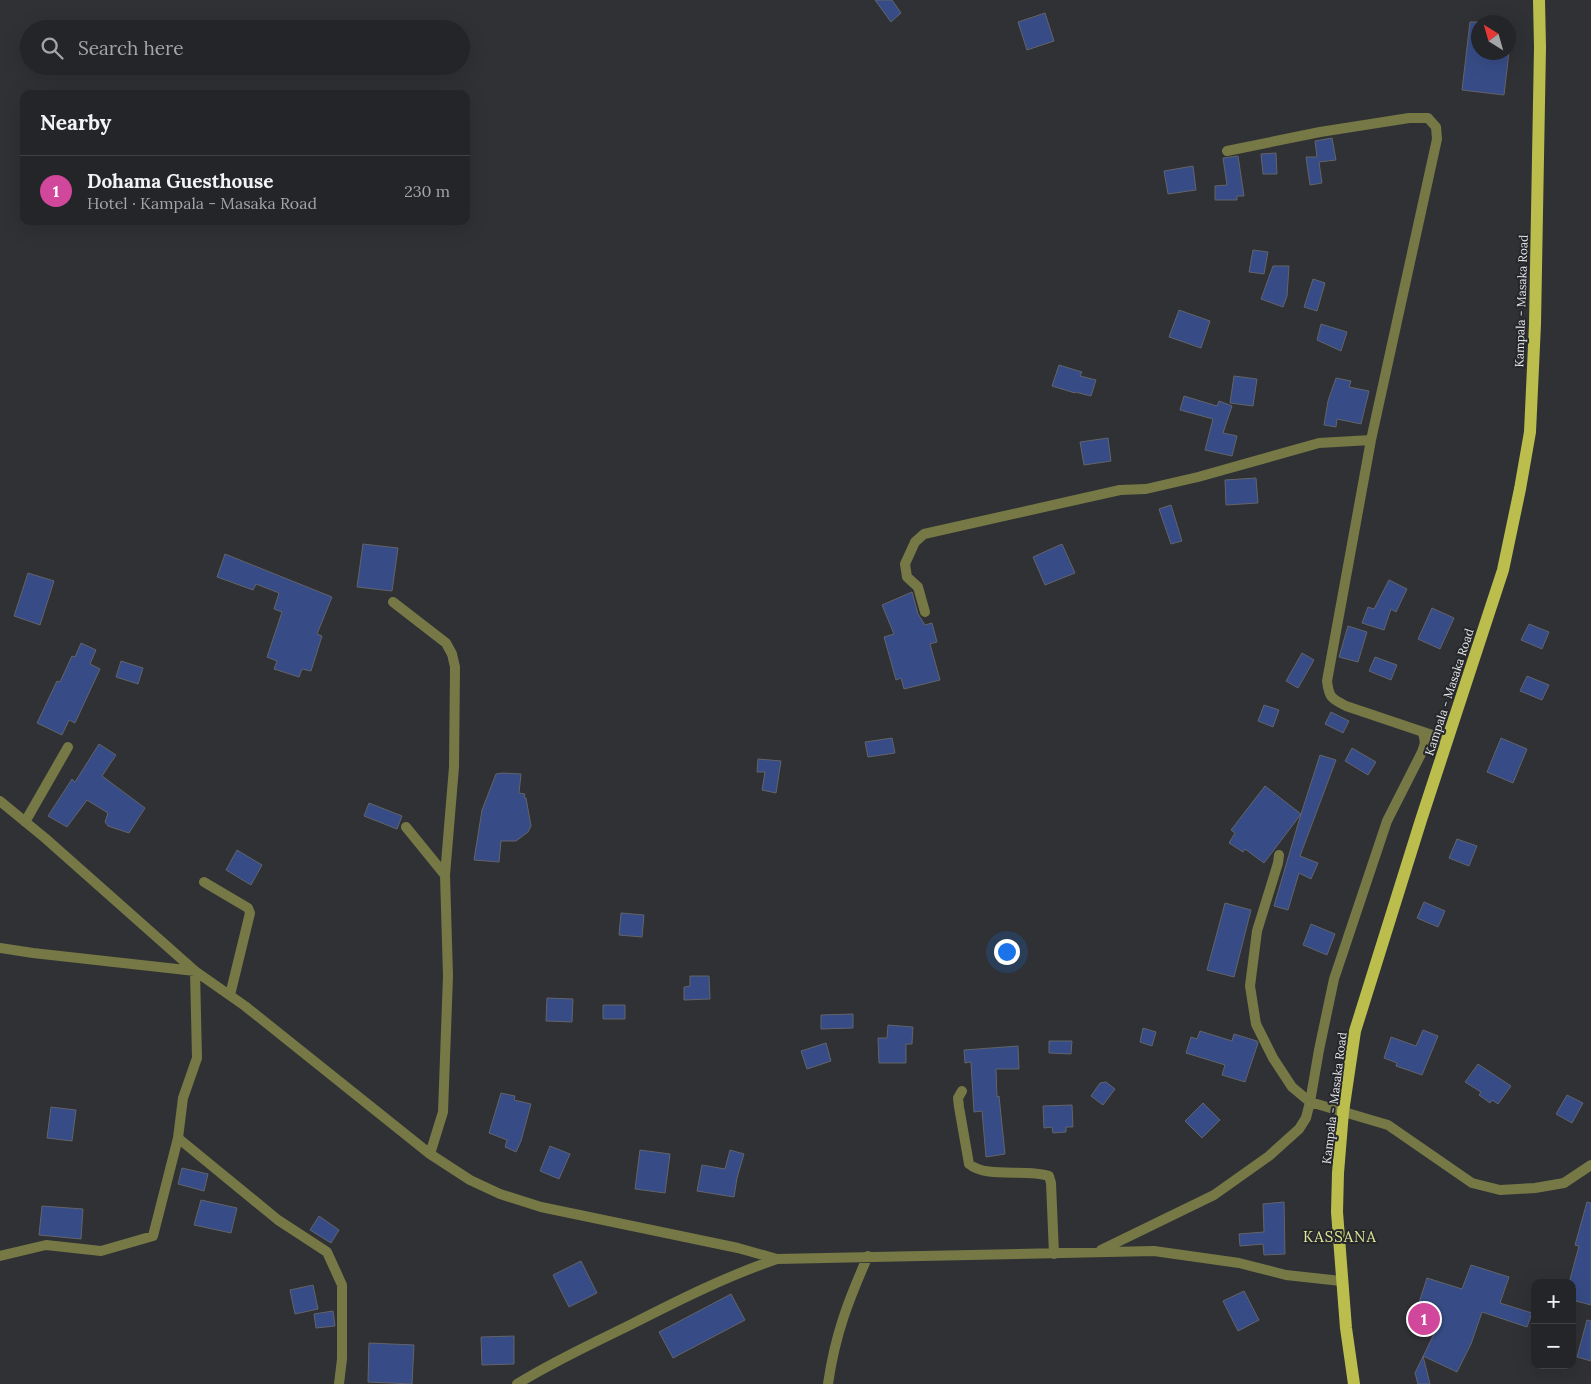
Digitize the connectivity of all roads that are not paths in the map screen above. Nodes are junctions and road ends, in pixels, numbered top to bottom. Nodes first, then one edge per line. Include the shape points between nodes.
1 (1539, 0) edge
2 (1227, 151) dead end
3 (1372, 440) junction
4 (393, 602) dead end
5 (925, 612) dead end
6 (1423, 732) junction
7 (1447, 740) junction
8 (68, 747) dead end
9 (0, 801) edge
10 (24, 822) junction
11 (406, 827) dead end
12 (1279, 854) dead end
13 (445, 875) junction
14 (204, 882) dead end
15 (0, 948) edge
16 (195, 971) junction
17 (230, 995) junction
18 (962, 1091) dead end
19 (1310, 1102) junction
20 (1343, 1112) junction
21 (178, 1138) junction
22 (430, 1154) junction
23 (1591, 1165) edge
24 (1098, 1251) junction
25 (1054, 1254) junction
26 (0, 1256) edge
27 (868, 1256) junction
28 (777, 1259) junction
29 (1341, 1281) junction
30 (339, 1384) edge
31 (518, 1384) edge
32 (828, 1384) edge
33 (1354, 1384) edge

1 - 7 main road, Kampala - Masaka Road via 1536,285 1530,432 1503,570
2 - 3 street via 1409,118 1428,118 1436,127 1437,139
3 - 5 street via 1319,443 1155,487 1120,490 924,534 916,542 905,564 905,572 918,587
3 - 6 street via 1327,681 1328,691 1331,698 1346,706
4 - 13 street via 446,643 455,667 454,767
6 - 7 street
6 - 19 street via 1425,743 1422,752 1388,821 1334,979
7 - 20 main road, Kampala - Masaka Road via 1356,1031
8 - 10 street
9 - 10 street
10 - 16 street
11 - 13 street
12 - 19 street via 1257,932 1250,986 1256,1024 1273,1058 1292,1087
13 - 22 street via 448,976 443,1112
14 - 17 street via 248,908 250,913
15 - 16 street
16 - 17 street
16 - 21 street via 197,1058 183,1098
17 - 22 street
18 - 25 street via 958,1098 959,1108 969,1164 974,1169 1049,1176
19 - 20 street
19 - 24 street via 1300,1129 1269,1156 1214,1195
20 - 23 street via 1388,1125 1472,1183 1500,1190 1564,1184
20 - 29 main road, Kampala - Masaka Road via 1337,1212
21 - 26 street via 153,1236 101,1251 46,1245
21 - 30 street via 278,1220 326,1252 342,1284
22 - 28 street via 470,1180 541,1207
24 - 25 street
24 - 29 street via 1154,1251 1239,1263 1286,1275
25 - 27 street
27 - 28 street
27 - 32 street via 845,1310 833,1350
28 - 31 street via 685,1297 548,1365
29 - 33 main road, Kampala - Masaka Road

